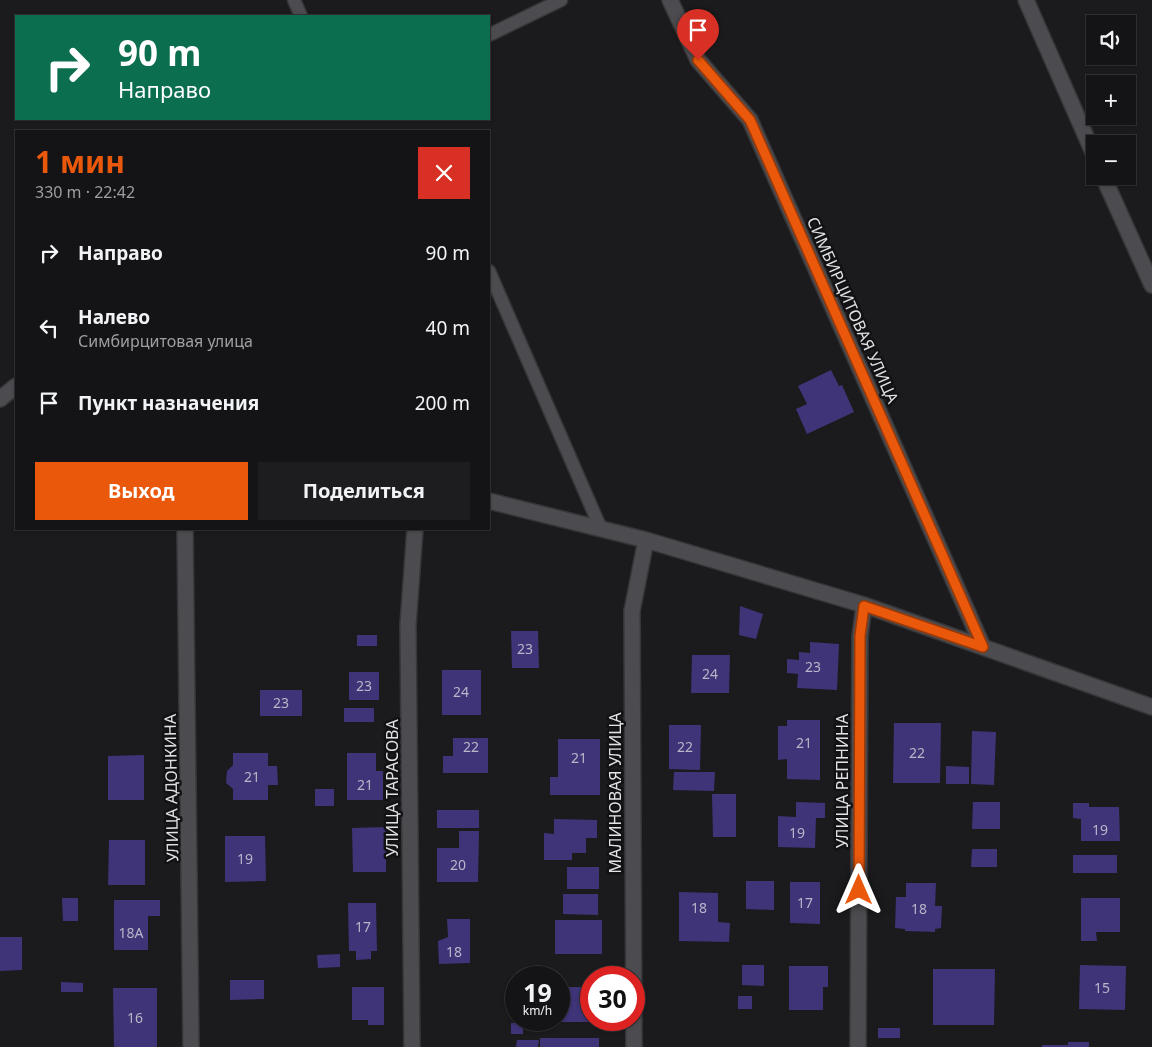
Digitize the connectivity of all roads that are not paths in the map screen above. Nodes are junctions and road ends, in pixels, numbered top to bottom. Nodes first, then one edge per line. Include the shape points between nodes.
1 (294, 0) edge
2 (561, 0) edge
3 (670, 0) edge
4 (1026, 0) edge
5 (301, 15) edge
6 (490, 35) edge
7 (1086, 137) edge
8 (1107, 185) edge
9 (490, 273) edge
10 (1152, 285) edge
11 (15, 387) edge
12 (0, 399) edge
13 (490, 501) edge
14 (601, 529) junction
15 (186, 530) edge
16 (415, 530) edge
17 (646, 540) junction
18 (864, 606) junction
19 (983, 647) junction
20 (1152, 707) edge
21 (191, 1047) edge
22 (412, 1047) edge
23 (634, 1047) edge
24 (858, 1047) edge

1 - 5 lane
2 - 6 lane
3 - 19 street, СИМБИРЦИТОВАЯ УЛИЦА via 698,60 750,120
4 - 7 street
8 - 10 street
9 - 14 lane
11 - 12 street
13 - 14 street
14 - 17 street
15 - 21 street, УЛИЦА АДОНКИНА
16 - 22 street, УЛИЦА ТАРАСОВА via 408,625
17 - 18 street
17 - 23 street, МАЛИНОВАЯ УЛИЦА via 632,611
18 - 19 street
18 - 24 street, УЛИЦА РЕПНИНА via 860,636
19 - 20 street

